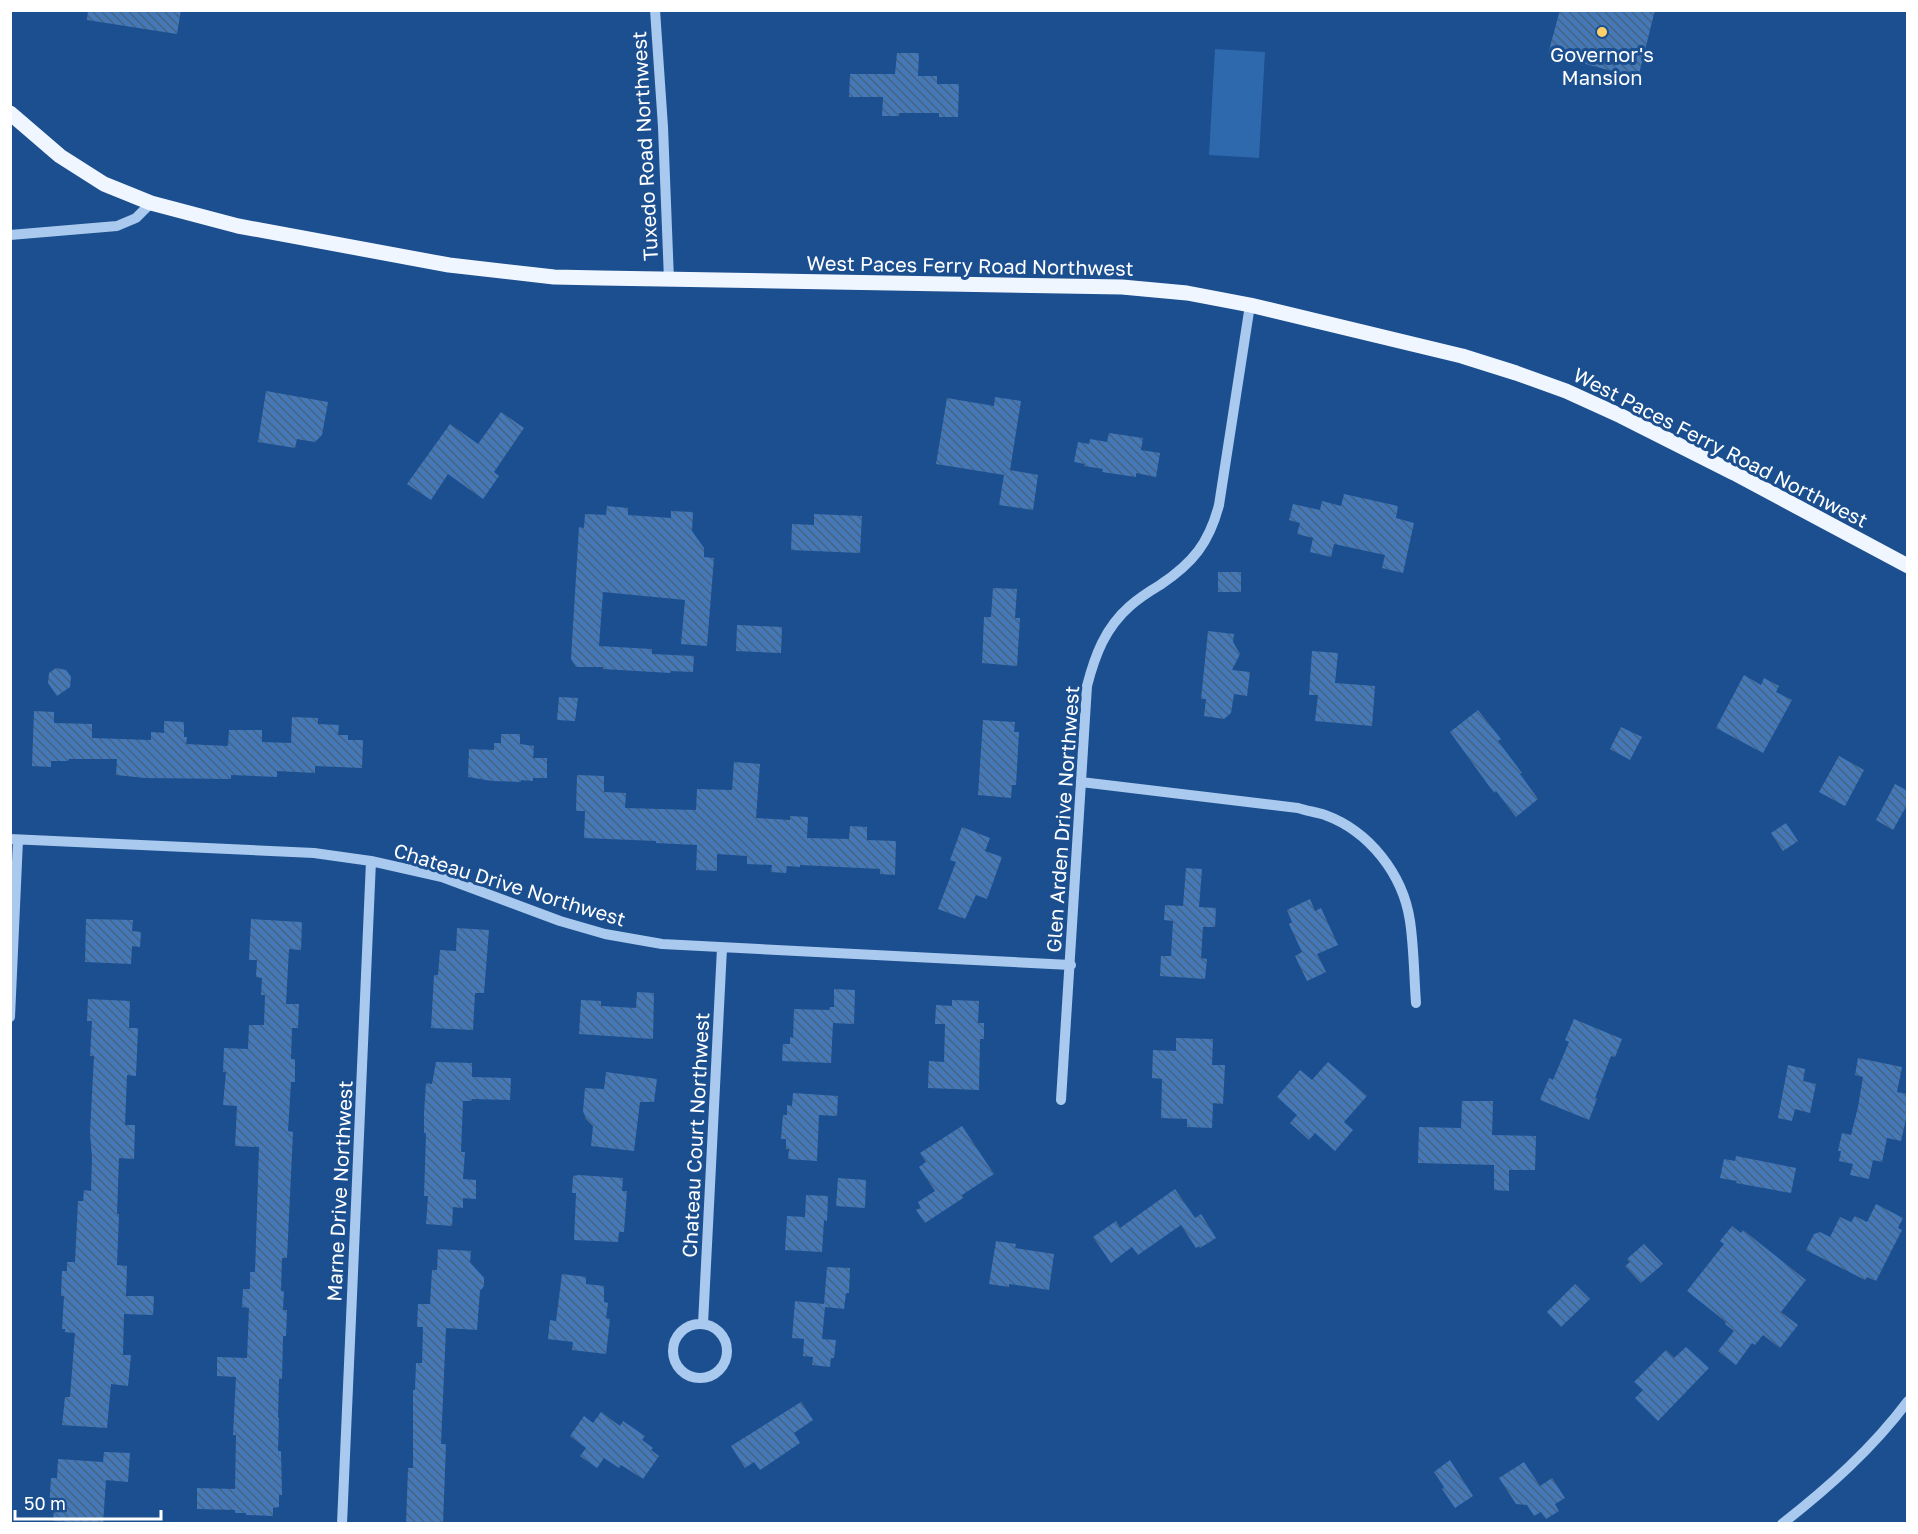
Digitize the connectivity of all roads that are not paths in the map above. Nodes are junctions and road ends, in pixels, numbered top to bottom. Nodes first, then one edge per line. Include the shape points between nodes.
1 (655, 10) edge
2 (10, 113) edge
3 (151, 203) junction
4 (10, 235) edge
5 (669, 280) junction
6 (1250, 305) junction
7 (1908, 566) edge
8 (1082, 782) junction
9 (14, 839) edge
10 (371, 861) junction
11 (722, 948) junction
12 (1071, 965) junction
13 (1416, 1003) dead end
14 (10, 1017) edge
15 (1062, 1100) dead end
16 (703, 1324) junction
17 (1908, 1401) edge
18 (342, 1524) edge
19 (1782, 1524) edge

1 - 5 street, Tuxedo Road Northwest
2 - 3 main road, West Paces Ferry Road Northwest via 86,173
3 - 4 street via 136,218 117,226
3 - 5 main road, West Paces Ferry Road Northwest via 238,226 449,265 555,277
5 - 6 main road, West Paces Ferry Road Northwest via 1122,287 1187,293
6 - 7 main road, West Paces Ferry Road Northwest via 1462,356 1566,391 1734,473
6 - 8 street, Glen Arden Drive Northwest via 1214,525 1190,562 1131,604 1101,642 1088,687
8 - 12 street, Glen Arden Drive Northwest
8 - 13 street via 1298,808 1346,826 1377,851 1400,886 1410,919
9 - 10 street, Chateau Drive Northwest via 314,853
9 - 14 street
10 - 11 street, Chateau Drive Northwest via 442,877 605,934 662,945
10 - 18 street, Marne Drive Northwest
11 - 12 street, Chateau Drive Northwest
11 - 16 street, Chateau Court Northwest
12 - 15 street, Glen Arden Drive Northwest
16 - 16 street via 692,1324 679,1333 673,1347 675,1362 686,1374 701,1378 716,1373 726,1361 727,1346 721,1332
17 - 19 street via 1839,1478

